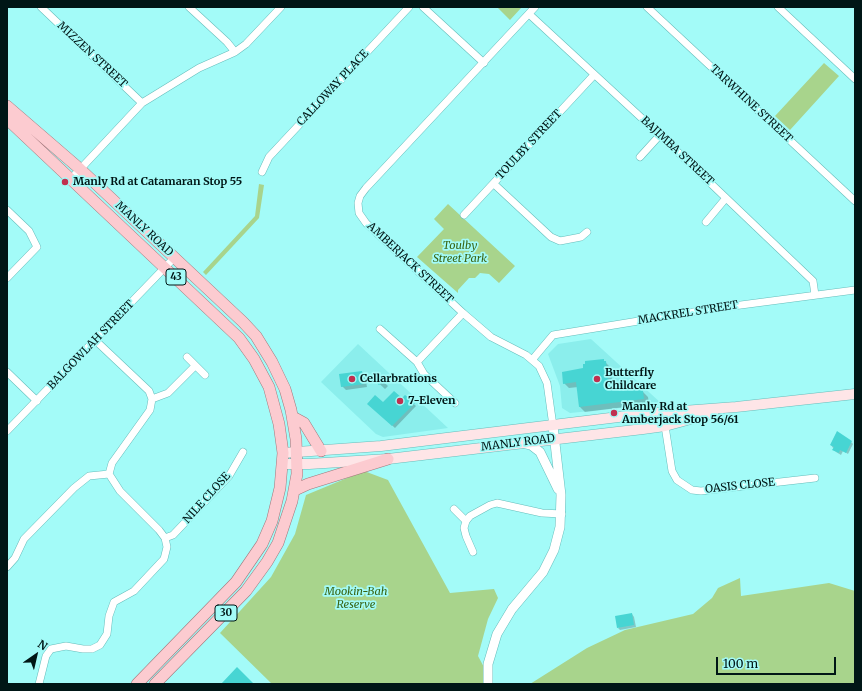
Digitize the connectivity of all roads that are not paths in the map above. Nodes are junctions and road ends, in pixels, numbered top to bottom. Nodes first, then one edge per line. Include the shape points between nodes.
1 (41, 7) edge
2 (189, 7) edge
3 (281, 7) edge
4 (409, 7) edge
5 (423, 7) edge
6 (535, 7) edge
7 (647, 7) edge
8 (778, 7) edge
9 (529, 14) junction
10 (235, 52) junction
11 (484, 63) junction
12 (594, 75) junction
13 (855, 79) edge
14 (142, 103) junction
15 (7, 106) edge
16 (7, 119) edge
17 (660, 135) junction
18 (640, 157) dead end
19 (80, 169) junction
20 (262, 172) dead end
21 (71, 179) junction
22 (494, 184) junction
23 (726, 198) junction
24 (855, 201) edge
25 (7, 210) edge
26 (464, 215) dead end
27 (706, 222) dead end
28 (587, 232) dead end
29 (175, 257) junction
30 (165, 268) junction
31 (7, 278) edge
32 (855, 290) edge
33 (815, 295) junction
34 (463, 313) junction
35 (380, 329) dead end
36 (95, 340) junction
37 (186, 357) dead end
38 (532, 360) junction
39 (417, 362) junction
40 (195, 366) junction
41 (7, 372) edge
42 (205, 375) dead end
43 (855, 394) edge
44 (152, 399) junction
45 (37, 401) junction
46 (455, 403) dead end
47 (736, 407) junction
48 (293, 417) junction
49 (553, 426) junction
50 (665, 426) junction
51 (7, 431) edge
52 (555, 439) junction
53 (522, 443) junction
54 (321, 451) junction
55 (243, 452) dead end
56 (298, 452) junction
57 (283, 453) junction
58 (388, 459) junction
59 (282, 464) junction
60 (298, 465) junction
61 (110, 474) junction
62 (815, 478) dead end
63 (295, 490) junction
64 (561, 495) junction
65 (454, 509) dead end
66 (562, 514) junction
67 (466, 521) junction
68 (165, 538) junction
69 (473, 552) dead end
70 (7, 567) edge
71 (39, 684) edge
72 (137, 684) edge
73 (156, 684) edge
74 (488, 684) edge

1 - 14 street, MIZZEN STREET
2 - 10 street
3 - 10 street
4 - 20 street, CALLOWAY PLACE via 269,157
5 - 11 street
6 - 9 street, AMBERJACK STREET
7 - 24 street, TARWHINE STREET
8 - 13 street
9 - 11 street, AMBERJACK STREET
9 - 12 street, BAJIMBA STREET
10 - 14 street via 199,68
11 - 34 street, AMBERJACK STREET via 366,188 358,203 359,213 366,223
12 - 17 street, BAJIMBA STREET
12 - 22 street, TOULBY STREET
14 - 19 street
15 - 19 main road, MANLY ROAD / 43
16 - 21 main road, MANLY ROAD / 43
17 - 18 street
17 - 23 street, BAJIMBA STREET
19 - 21 street
19 - 29 main road, MANLY ROAD / 43
21 - 30 main road, MANLY ROAD / 43
22 - 26 street, TOULBY STREET
22 - 28 street via 551,237 560,241 581,238
23 - 27 street
23 - 33 street, BAJIMBA STREET via 813,280
25 - 31 street via 29,231 37,247
29 - 30 street, BALGOWLAH STREET
29 - 48 main road, MANLY ROAD / 43 via 256,336 279,374
30 - 36 street, BALGOWLAH STREET
30 - 57 main road, MANLY ROAD / 43 via 230,329 254,359 276,407
32 - 33 street, MACKREL STREET
33 - 38 street, MACKREL STREET via 553,335
34 - 38 street, AMBERJACK STREET via 490,337
34 - 39 street
35 - 39 street
36 - 44 street via 149,391
36 - 45 street, BALGOWLAH STREET
37 - 40 street
38 - 49 street, AMBERJACK STREET via 547,383
39 - 46 street via 424,374
40 - 42 street
40 - 44 street via 168,393
41 - 45 street
43 - 47 main road, MANLY ROAD
44 - 61 street via 150,410 112,462
45 - 51 street, BALGOWLAH STREET
47 - 49 main road, MANLY ROAD via 643,414
47 - 50 main road, MANLY ROAD
48 - 54 main road via 304,423
48 - 56 main road, MANLY ROAD / 43
49 - 52 street
49 - 54 main road, MANLY ROAD
50 - 52 main road, MANLY ROAD
50 - 62 street, OASIS CLOSE via 672,472 692,490
52 - 53 main road, MANLY ROAD
52 - 64 street
53 - 58 main road, MANLY ROAD
53 - 64 street via 531,445 540,452
54 - 56 main road, MANLY ROAD
55 - 68 street, NILE CLOSE via 229,476 173,535
56 - 57 main road, MANLY ROAD
56 - 60 main road, MANLY ROAD / 43
57 - 59 main road, 30
58 - 60 main road, MANLY ROAD
58 - 63 main road
59 - 60 main road, MANLY ROAD
59 - 72 main road, 30 via 276,506 255,557 222,597
60 - 63 main road, MANLY ROAD / 43
61 - 68 street via 120,491
61 - 70 street via 89,476 74,488 24,539 15,558
63 - 73 main road, 30 via 281,538 260,573 237,601
64 - 66 street
65 - 67 street
66 - 67 street via 542,513 496,503
66 - 74 street via 554,550 543,572 512,609 497,634 488,664
67 - 69 street via 464,528
68 - 71 street via 167,547 164,559 134,590 114,602 107,634 100,645 92,649 66,646 51,649 46,656

